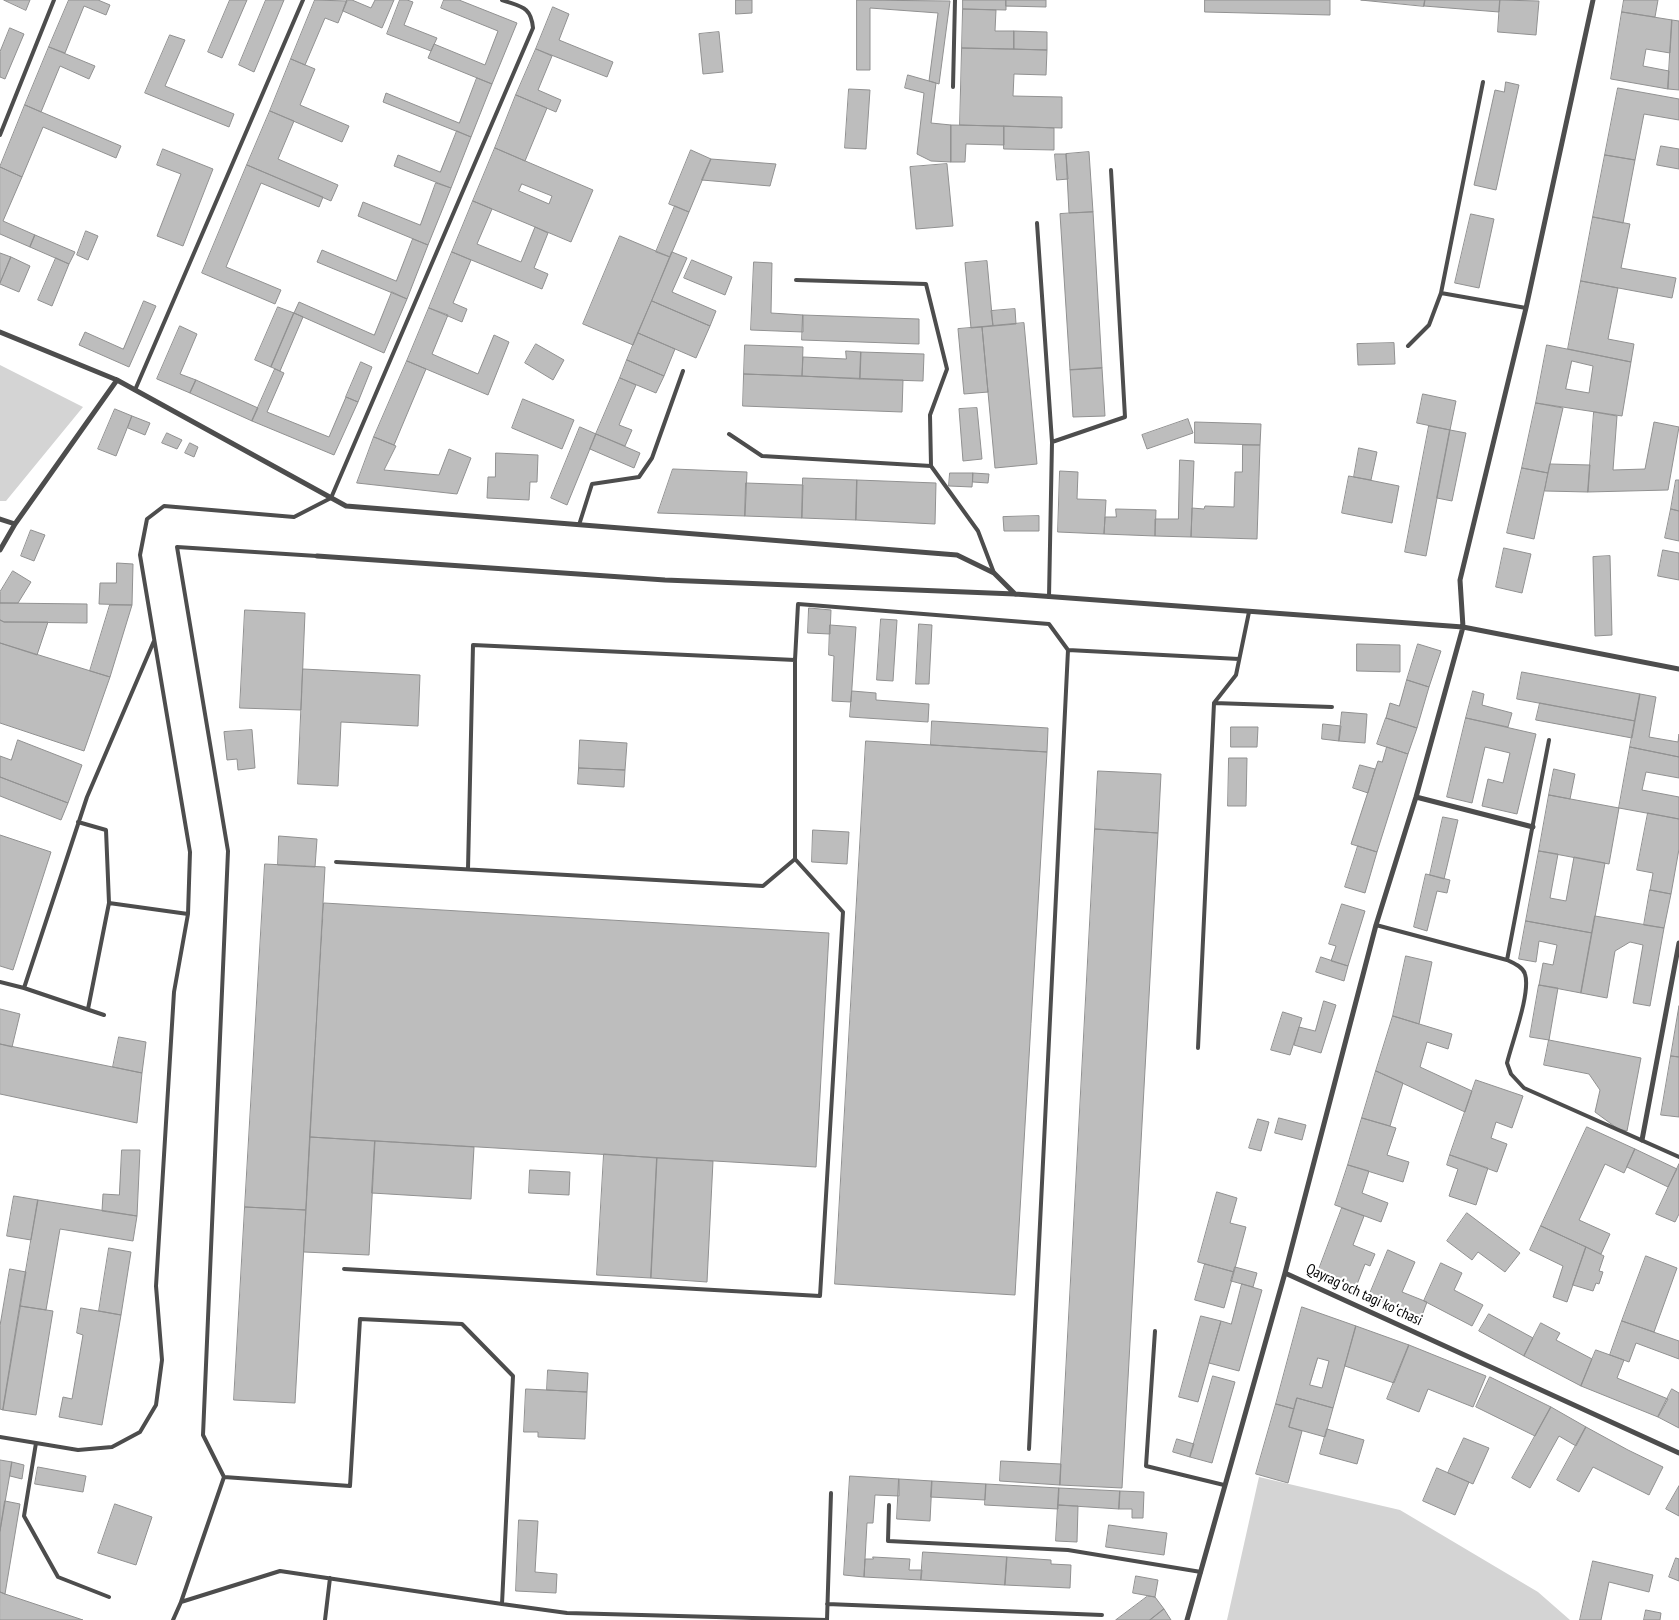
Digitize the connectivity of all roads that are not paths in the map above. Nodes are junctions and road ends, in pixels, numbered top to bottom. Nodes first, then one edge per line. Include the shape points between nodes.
1 (54, 0) edge
2 (303, 0) edge
3 (502, 0) edge
4 (955, 0) edge
5 (1593, 0) edge
6 (1483, 82) dead end
7 (953, 87) dead end
8 (0, 134) edge
9 (1111, 170) dead end
10 (1037, 223) dead end
11 (796, 280) dead end
12 (1441, 293) junction
13 (1526, 308) junction
14 (0, 332) edge
15 (1408, 346) dead end
16 (682, 372) dead end
17 (117, 380) junction
18 (134, 390) junction
19 (729, 434) dead end
20 (1052, 442) junction
21 (931, 466) junction
22 (331, 498) junction
23 (0, 519) edge
24 (16, 524) junction
25 (580, 525) junction
26 (0, 550) edge
27 (317, 556) joint
28 (994, 574) junction
29 (1015, 594) junction
30 (1049, 597) junction
31 (1248, 612) junction
32 (1463, 627) junction
33 (154, 641) junction
34 (1068, 650) junction
35 (1239, 659) junction
36 (795, 660) junction
37 (1679, 669) edge
38 (1214, 703) junction
39 (1332, 707) dead end
40 (1549, 740) dead end
41 (1416, 797) junction
42 (78, 822) junction
43 (1533, 827) junction
44 (795, 859) junction
45 (336, 862) dead end
46 (468, 869) junction
47 (109, 903) junction
48 (188, 914) junction
49 (1376, 925) junction
50 (1679, 943) edge
51 (1507, 960) junction
52 (0, 982) edge
53 (24, 988) junction
54 (88, 1010) junction
55 (104, 1015) dead end
56 (1198, 1048) dead end
57 (1642, 1140) junction
58 (1679, 1157) edge
59 (344, 1268) dead end
60 (1285, 1273) junction
61 (1155, 1331) dead end
62 (0, 1437) edge
63 (36, 1443) junction
64 (1029, 1449) dead end
65 (1679, 1453) edge
66 (224, 1477) junction
67 (1224, 1485) junction
68 (831, 1493) dead end
69 (889, 1505) dead end
70 (1201, 1572) junction
71 (330, 1578) junction
72 (109, 1597) dead end
73 (181, 1602) junction
74 (502, 1604) junction
75 (827, 1604) junction
76 (1102, 1616) dead end
77 (173, 1620) edge
78 (325, 1620) edge
79 (1187, 1620) edge

1 - 8 lane
2 - 18 lane
3 - 22 lane via 527,9 533,28
4 - 7 lane
5 - 13 street
6 - 12 lane
9 - 20 lane via 1125,417
10 - 20 lane
11 - 21 lane via 926,284 947,369 930,415
12 - 13 lane
12 - 15 lane via 1429,325
13 - 32 street via 1460,580
14 - 17 street
16 - 25 lane via 652,458 639,477 592,484
17 - 18 street
17 - 24 street
18 - 22 street
19 - 21 lane via 762,456
20 - 30 lane
21 - 28 lane via 978,531
22 - 25 street via 346,506
22 - 33 lane via 294,517 164,506 147,519 140,555
23 - 24 street
24 - 26 street
25 - 28 street via 956,555
27 - 29 street via 666,580
27 - 66 lane via 177,547 228,852 203,1435
28 - 29 street
29 - 30 street
30 - 31 street
31 - 32 street
31 - 35 lane
32 - 37 street
32 - 41 street
33 - 42 lane
33 - 48 lane via 190,852
34 - 35 lane
34 - 36 lane via 1049,624 798,604
34 - 64 lane
35 - 38 lane via 1236,675
36 - 44 lane
36 - 46 lane via 473,645
38 - 39 lane
38 - 56 lane
40 - 43 lane
41 - 43 street
41 - 49 street
42 - 47 lane via 106,830
42 - 53 lane
43 - 51 lane
44 - 46 lane via 763,886
44 - 59 lane via 843,912 820,1296
45 - 46 lane
47 - 48 lane
47 - 54 lane
48 - 63 lane via 174,992 156,1286 162,1360 156,1405 140,1432 112,1447 78,1450
49 - 51 lane
49 - 60 street
50 - 57 street
51 - 57 lane via 1525,972 1527,989 1507,1063 1511,1074 1524,1088
52 - 53 lane
53 - 54 lane
54 - 55 lane
57 - 58 lane
60 - 65 street, Qayragʻoch tagi koʻchasi
60 - 67 street, Qayragʻoch tagi koʻchasi
61 - 67 lane via 1146,1466
62 - 63 lane
63 - 72 lane via 24,1516 58,1577
66 - 73 lane
66 - 74 lane via 350,1486 360,1319 462,1324 513,1376
67 - 70 street, Qayragʻoch tagi koʻchasi
68 - 75 lane
69 - 70 lane via 888,1541 1068,1550
70 - 79 street, Qayragʻoch tagi koʻchasi
71 - 73 lane via 280,1570
71 - 74 lane
71 - 78 lane
73 - 77 lane
74 - 75 lane via 567,1613 827,1620
75 - 76 lane

